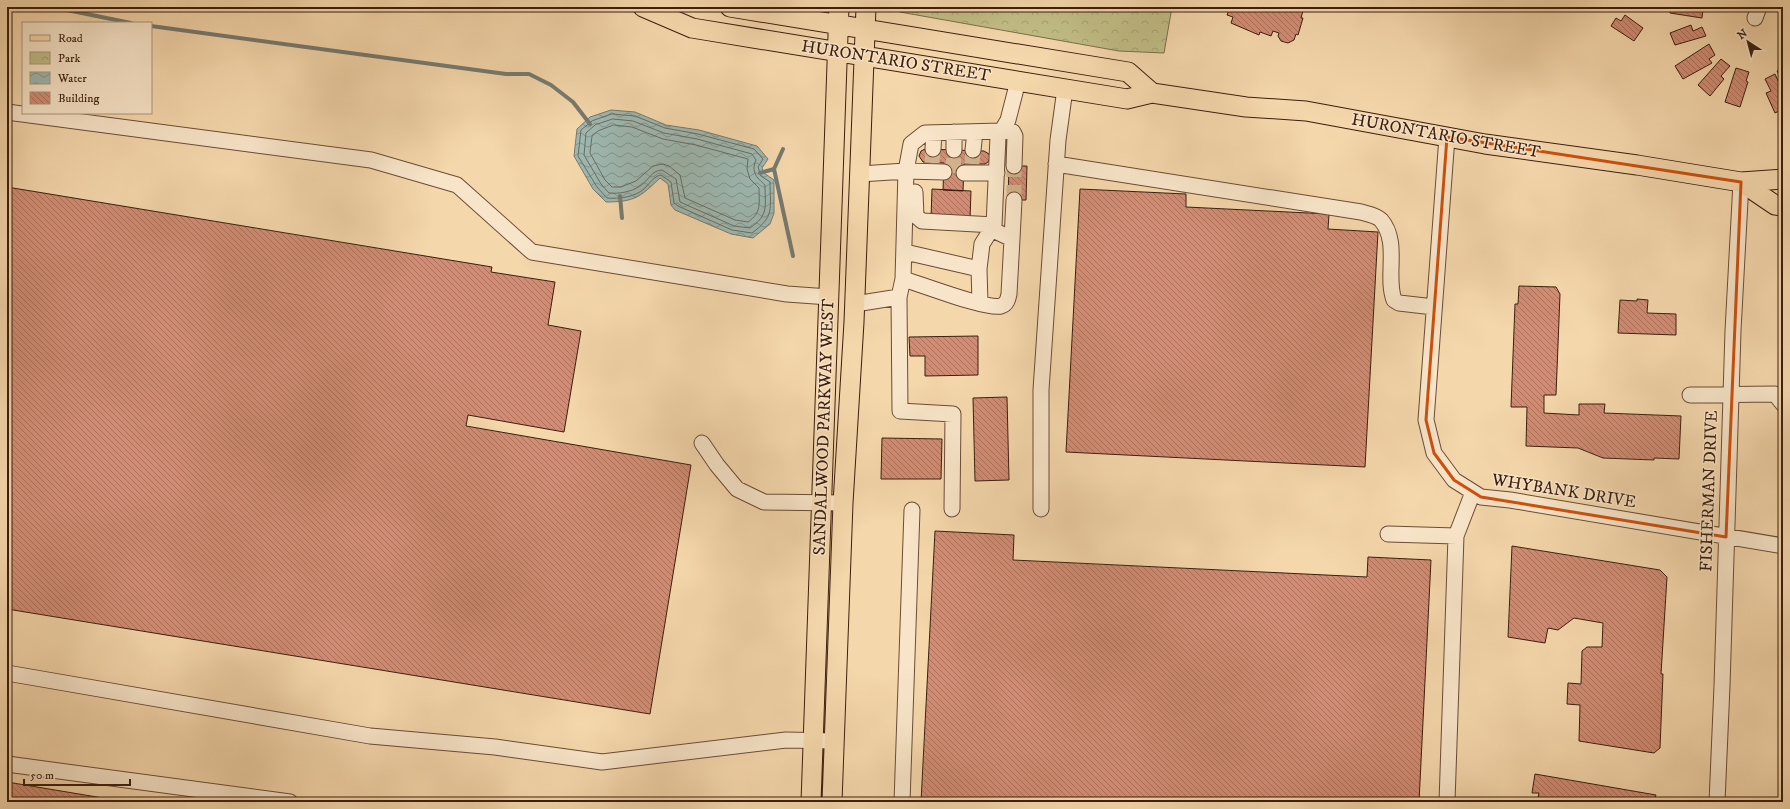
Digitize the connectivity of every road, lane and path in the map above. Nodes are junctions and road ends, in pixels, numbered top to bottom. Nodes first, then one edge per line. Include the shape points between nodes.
1 (643, 7) edge
2 (730, 7) edge
3 (866, 7) edge
4 (838, 16) edge
5 (866, 29) junction
6 (837, 52) junction
7 (865, 56) junction
8 (1018, 81) junction
9 (1065, 89) junction
10 (1152, 93) junction
11 (7, 112) edge
12 (22, 114) edge
13 (22, 114) edge
14 (1001, 131) junction
15 (954, 132) junction
16 (975, 132) junction
17 (934, 133) junction
18 (1447, 136) junction
19 (954, 150) tunnel mouth
20 (1056, 164) junction
21 (1014, 166) tunnel mouth
22 (996, 173) junction
23 (860, 174) junction
24 (906, 175) junction
25 (1783, 179) edge
26 (1740, 182) junction
27 (1014, 200) tunnel mouth
28 (1783, 206) edge
29 (993, 227) junction
30 (1012, 239) junction
31 (905, 252) junction
32 (979, 269) junction
33 (903, 279) junction
34 (828, 297) junction
35 (899, 297) junction
36 (980, 303) junction
37 (855, 304) junction
38 (1434, 307) junction
39 (1690, 395) dead end
40 (1732, 395) junction
41 (1783, 404) edge
42 (702, 443) dead end
43 (1473, 492) junction
44 (822, 502) junction
45 (843, 503) junction
46 (952, 509) dead end
47 (1040, 509) dead end
48 (912, 510) dead end
49 (1388, 534) dead end
50 (1456, 536) junction
51 (1726, 537) junction
52 (1783, 546) edge
53 (7, 673) edge
54 (814, 740) junction
55 (835, 741) junction
56 (7, 764) edge
57 (290, 802) edge
58 (811, 802) edge
59 (832, 802) edge
60 (902, 802) edge
61 (1447, 802) edge
62 (1717, 802) edge

1 - 6 main road, HURONTARIO STREET via 692,28
2 - 4 main road, HURONTARIO STREET
3 - 5 main road, SANDALWOOD PARKWAY WEST
4 - 5 main road, HURONTARIO STREET
4 - 6 main road, SANDALWOOD PARKWAY WEST
5 - 7 main road, SANDALWOOD PARKWAY WEST
5 - 10 main road, HURONTARIO STREET via 1128,72
6 - 7 main road, HURONTARIO STREET
6 - 34 main road, SANDALWOOD PARKWAY WEST
7 - 8 main road, HURONTARIO STREET
7 - 23 main road, SANDALWOOD PARKWAY WEST
8 - 9 main road, HURONTARIO STREET
8 - 14 street via 1008,120
9 - 10 main road, HURONTARIO STREET via 1127,98
9 - 20 street
10 - 18 main road, HURONTARIO STREET via 1246,107 1306,111
11 - 13 street
12 - 34 street via 371,160 457,185 532,252 787,294
14 - 16 street
14 - 21 street via 1013,132 1015,136
14 - 22 street via 997,143
15 - 16 street
15 - 17 street
15 - 19 street
16 - 22 street via 970,165
17 - 24 street via 925,133 911,144
17 - 24 street via 935,164
18 - 26 main road, HURONTARIO STREET
18 - 38 street, WHYBANK DRIVE
20 - 38 street via 1374,216 1381,220 1388,232 1391,247 1391,293 1394,300 1399,303
20 - 47 street via 1041,390
22 - 29 street
23 - 24 street
23 - 37 main road, SANDALWOOD PARKWAY WEST
24 - 29 street via 914,189 916,216 922,221
24 - 31 street
25 - 26 main road, HURONTARIO STREET
26 - 28 main road, HURONTARIO STREET via 1775,205
26 - 40 street, FISHERMAN DRIVE
27 - 30 street
29 - 30 street
29 - 32 street via 980,250
30 - 36 street via 1008,301 1000,306
31 - 32 street
31 - 33 street
32 - 36 street
33 - 35 street
33 - 36 street
34 - 44 main road, SANDALWOOD PARKWAY WEST
35 - 37 street
35 - 46 street via 900,411 953,414
37 - 45 main road, SANDALWOOD PARKWAY WEST
38 - 43 street, WHYBANK DRIVE via 1426,420 1434,453 1454,480
39 - 40 street
40 - 41 street via 1775,394
40 - 51 street, FISHERMAN DRIVE
42 - 44 street via 737,489 764,502
43 - 50 street
43 - 51 street, WHYBANK DRIVE via 1482,497
44 - 45 street
44 - 54 main road, SANDALWOOD PARKWAY WEST
45 - 55 main road, SANDALWOOD PARKWAY WEST
48 - 60 street
49 - 50 street
50 - 61 street
51 - 52 street, WHYBANK DRIVE
51 - 62 street, FISHERMAN DRIVE
53 - 54 street via 370,736 496,747 602,762 786,740
54 - 55 street
54 - 58 main road, SANDALWOOD PARKWAY WEST
55 - 59 main road, SANDALWOOD PARKWAY WEST
56 - 57 street

